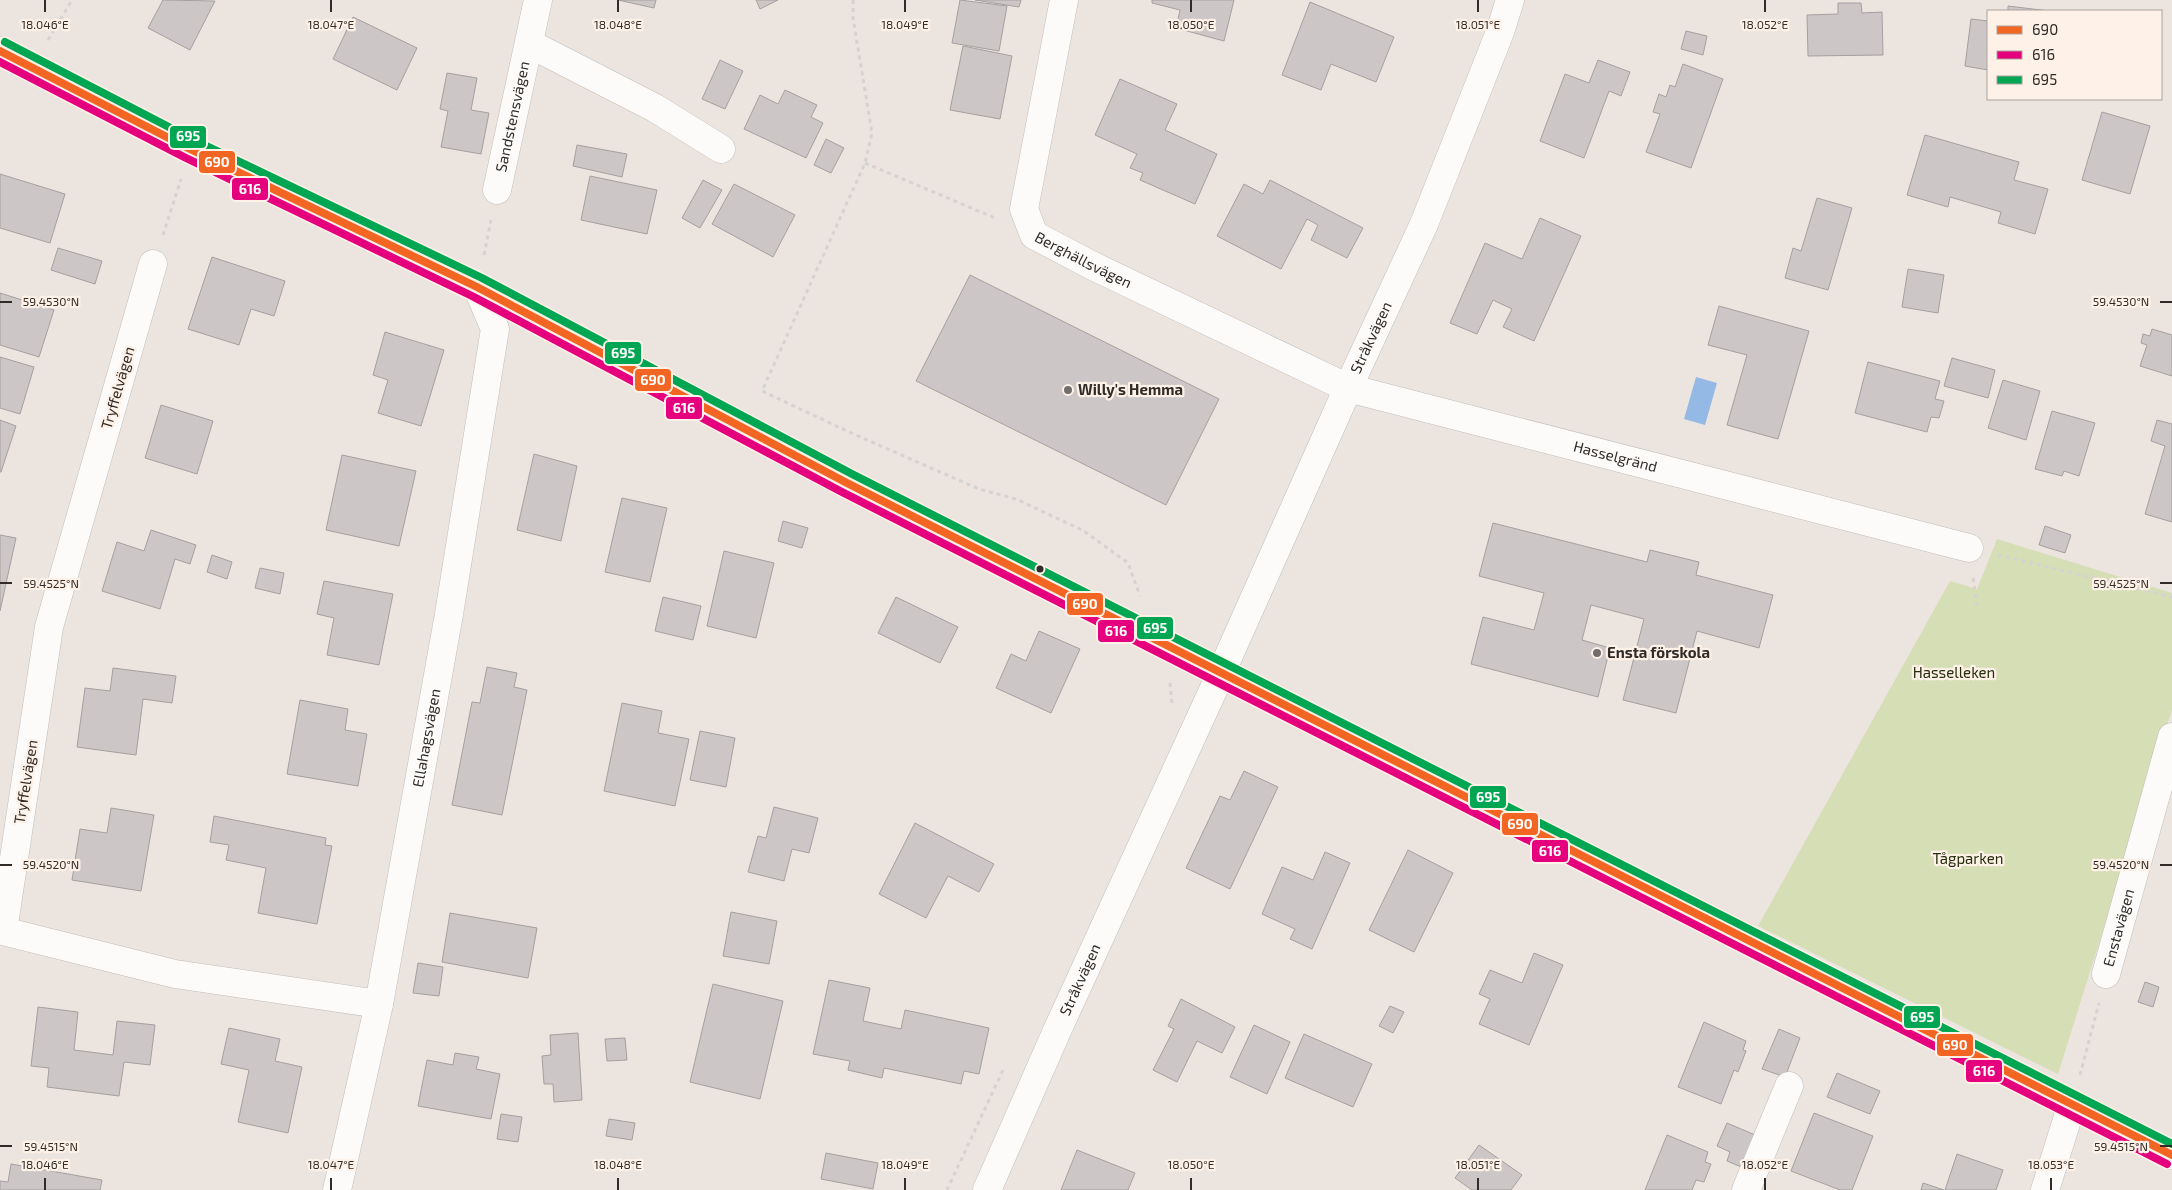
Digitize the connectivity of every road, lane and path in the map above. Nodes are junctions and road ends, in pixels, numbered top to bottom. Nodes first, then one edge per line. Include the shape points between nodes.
1 (72, 0) edge
2 (538, 0) edge
3 (853, 0) edge
4 (1064, 0) edge
5 (1510, 0) edge
6 (530, 44) junction
7 (0, 51) edge
8 (32, 67) junction
9 (188, 148) junction
10 (721, 149) dead end
11 (865, 163) junction
12 (497, 190) joint
13 (1034, 235) junction
14 (153, 264) joint
15 (477, 287) junction
16 (1268, 350) joint
17 (1348, 388) junction
18 (1969, 548) joint
19 (1140, 597) dead end
20 (2172, 597) edge
21 (1221, 674) junction
22 (2172, 737) edge
23 (2106, 974) joint
24 (378, 1004) junction
25 (1789, 1086) dead end
26 (2072, 1104) junction
27 (2172, 1155) edge
28 (337, 1190) edge
29 (987, 1190) edge
30 (1746, 1190) edge
31 (2045, 1190) edge

1 - 8 path
2 - 6 street, Sandstensvägen
3 - 11 path via 853,18 872,133
4 - 13 street, Berghällsvägen via 1024,210
5 - 17 street, Stråkvägen via 1424,224
6 - 10 street, Sandstensvägen via 655,108
6 - 12 street, Sandstensvägen
7 - 8 street
8 - 9 street
9 - 14 path
9 - 15 street
11 - 13 path
11 - 19 path via 762,391 979,489 1016,499 1084,531 1128,563
12 - 15 path
13 - 16 street, Berghällsvägen
14 - 24 street, Tryffelvägen via 49,627 3,931 175,974
15 - 21 street via 855,488
15 - 24 street, Ellahagsvägen via 495,329 449,614
16 - 17 street, Hasselgränd
17 - 18 street, Hasselgränd
17 - 21 street, Stråkvägen
18 - 20 path
21 - 26 street
21 - 29 street, Stråkvägen
22 - 23 street, Enstavägen
23 - 26 path
24 - 28 street, Ellahagsvägen
25 - 30 street
26 - 27 street
26 - 31 street

